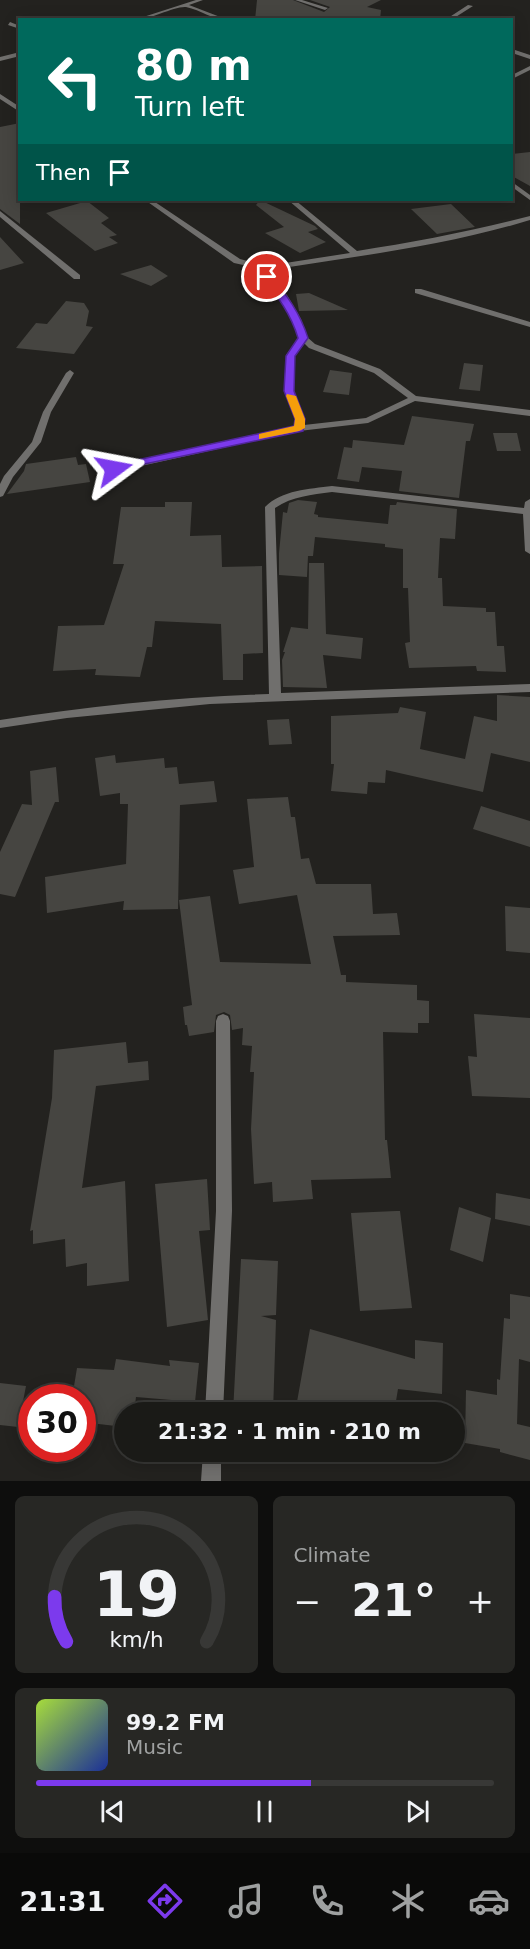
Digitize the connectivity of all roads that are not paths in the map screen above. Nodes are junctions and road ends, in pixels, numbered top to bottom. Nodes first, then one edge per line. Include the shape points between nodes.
1 (196, 0) edge
2 (297, 0) edge
3 (184, 5) junction
4 (470, 6) dead end
5 (325, 8) dead end
6 (142, 18) edge
7 (220, 18) edge
8 (450, 18) edge
9 (10, 24) dead end
10 (18, 27) edge
11 (513, 51) edge
12 (18, 55) edge
13 (1, 56) edge
14 (530, 57) edge
15 (530, 68) edge
16 (513, 76) edge
17 (0, 96) edge
18 (18, 109) edge
19 (513, 185) edge
20 (530, 198) edge
21 (149, 201) edge
22 (292, 201) edge
23 (0, 213) edge
24 (530, 218) edge
25 (356, 253) junction
26 (266, 268) junction
27 (77, 277) dead end
28 (418, 291) dead end
29 (530, 325) edge
30 (303, 338) junction
31 (70, 373) dead end
32 (414, 398) junction
33 (530, 413) edge
34 (299, 428) junction
35 (114, 469) dead end
36 (0, 494) edge
37 (529, 507) edge
38 (530, 551) edge
39 (530, 688) edge
40 (275, 697) junction
41 (0, 724) edge
42 (223, 1020) dead end
43 (215, 1402) edge
44 (212, 1462) edge
45 (211, 1481) edge

1 - 3 street
2 - 5 street
3 - 6 street
3 - 7 street
4 - 8 street
9 - 10 street
11 - 14 street
12 - 13 street
15 - 16 street
17 - 18 street
19 - 20 street
21 - 26 street via 237,261
22 - 25 street
23 - 27 street
24 - 25 street via 456,236
25 - 26 street
26 - 30 street via 267,277 297,319
28 - 29 street
30 - 32 street via 312,346 377,371
30 - 34 street via 290,356 289,391 300,419
31 - 36 street via 46,412 36,442
32 - 33 street
32 - 34 street via 369,420
34 - 35 street
37 - 38 street
37 - 40 street via 332,489 282,499 270,507
39 - 40 street
40 - 41 street via 67,714
42 - 43 street via 224,1211
44 - 45 street

